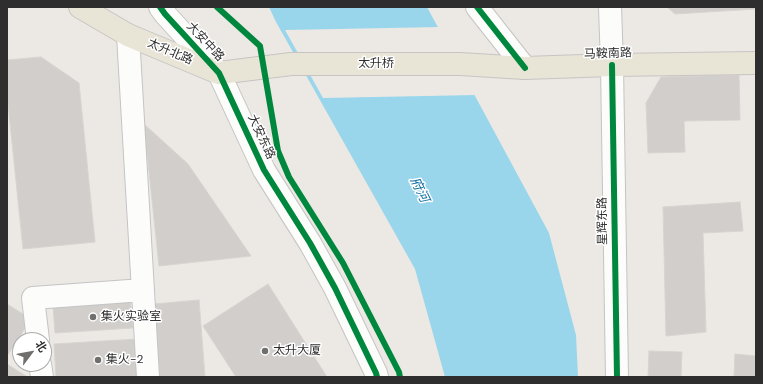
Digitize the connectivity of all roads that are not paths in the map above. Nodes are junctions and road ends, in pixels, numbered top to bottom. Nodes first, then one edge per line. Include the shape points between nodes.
1 (80, 7) edge
2 (160, 7) edge
3 (477, 7) edge
4 (610, 7) edge
5 (128, 35) junction
6 (756, 63) edge
7 (291, 64) joint
8 (460, 64) joint
9 (612, 65) junction
10 (525, 68) junction
11 (219, 73) junction
12 (143, 290) junction
13 (37, 332) edge
14 (148, 377) edge
15 (377, 377) edge
16 (617, 377) edge

1 - 5 main road, 太升北路
2 - 11 street, 大安中路
3 - 10 street
4 - 9 street, 星辉东路
5 - 11 main road, 太升北路
5 - 12 street
6 - 9 main road, 马鞍南路
7 - 8 main road, 太升桥
7 - 11 main road, 太升北路
8 - 10 main road, 马鞍南路
9 - 10 main road, 马鞍南路
9 - 16 street, 星辉东路
11 - 15 street, 大安东路 via 264,170 332,282
12 - 13 street via 33,298
12 - 14 street

